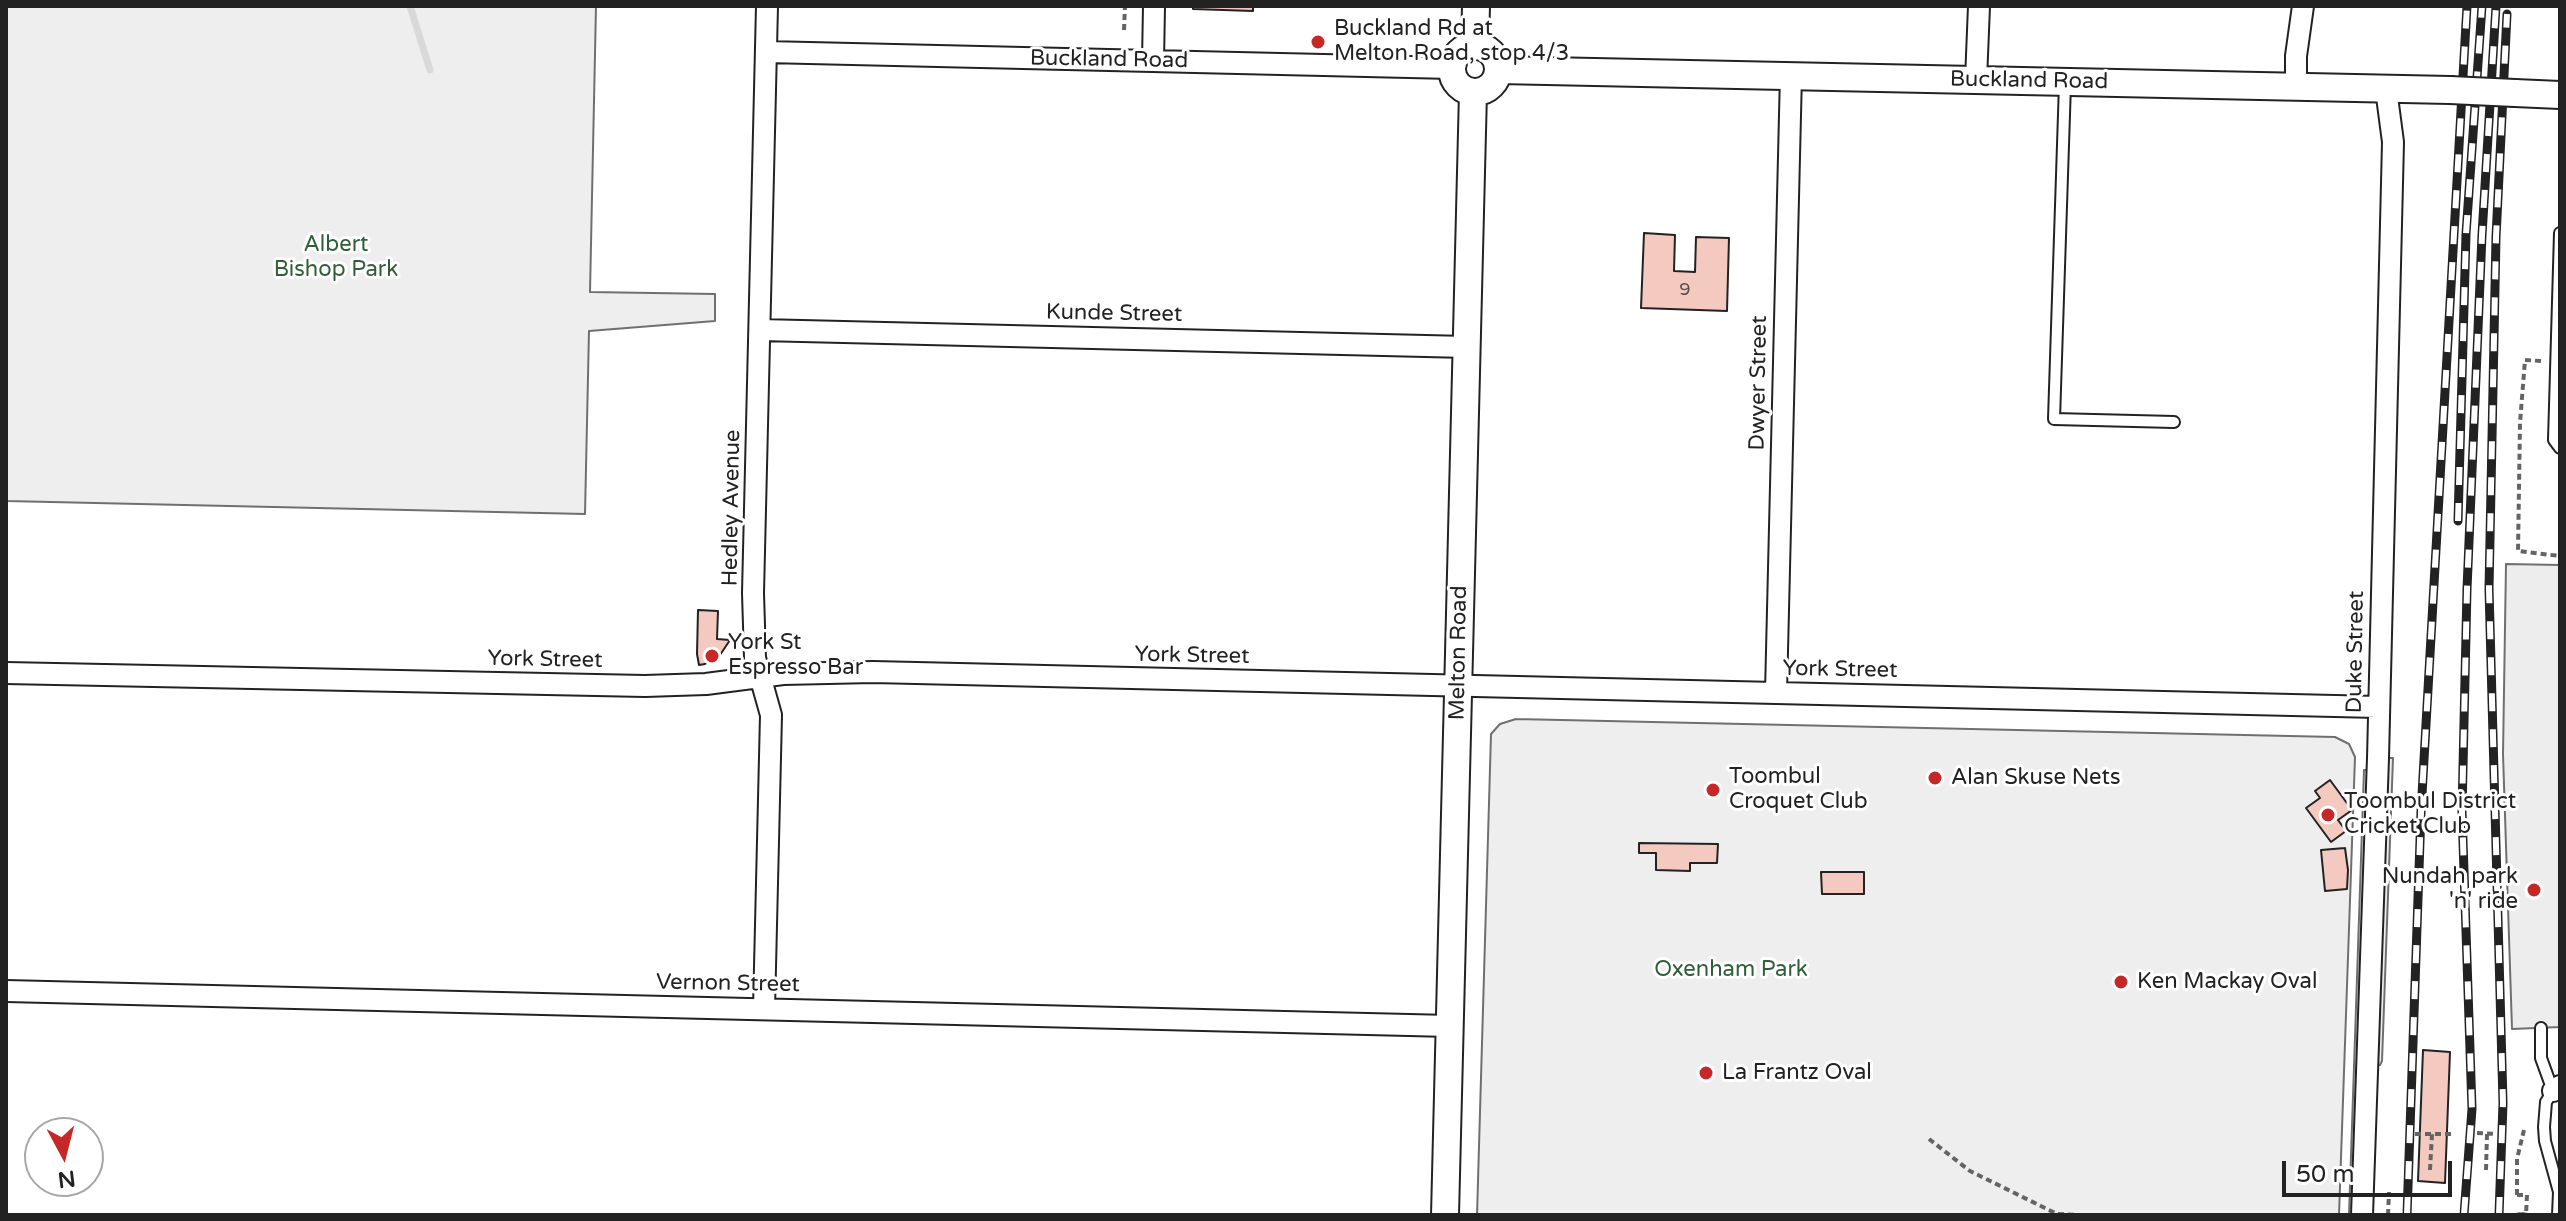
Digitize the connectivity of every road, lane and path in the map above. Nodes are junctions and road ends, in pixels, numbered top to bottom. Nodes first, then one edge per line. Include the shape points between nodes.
1 (767, 6) edge
2 (1125, 6) edge
3 (1154, 6) edge
4 (1476, 6) edge
5 (1979, 6) edge
6 (2303, 6) edge
7 (1124, 30) dead end
8 (1475, 45) junction
9 (766, 52) junction
10 (1153, 61) junction
11 (1452, 68) junction
12 (1499, 70) junction
13 (1791, 74) junction
14 (1976, 80) junction
15 (2065, 82) junction
16 (2296, 87) junction
17 (2386, 89) junction
18 (1473, 92) junction
19 (2560, 95) edge
20 (2560, 233) edge
21 (760, 330) junction
22 (1467, 347) junction
23 (2546, 361) dead end
24 (2174, 422) dead end
25 (2560, 448) edge
26 (2560, 556) edge
27 (6, 673) edge
28 (759, 677) junction
29 (1458, 685) junction
30 (1776, 692) junction
31 (2378, 707) junction
32 (6, 991) edge
33 (764, 1009) junction
34 (1450, 1026) junction
35 (2541, 1028) dead end
36 (2557, 1089) edge
37 (2524, 1130) dead end
38 (2477, 1133) dead end
39 (2415, 1134) dead end
40 (2432, 1134) junction
41 (2453, 1134) dead end
42 (2487, 1134) junction
43 (2496, 1134) dead end
44 (1929, 1139) dead end
45 (2430, 1170) dead end
46 (2486, 1170) dead end
47 (2389, 1192) dead end
48 (1445, 1215) edge
49 (2077, 1215) edge
50 (2362, 1215) edge
51 (2388, 1215) edge
52 (2525, 1215) edge
53 (2558, 1215) edge

1 - 9 street, Hedley Avenue
2 - 7 path
3 - 10 street
4 - 8 street
5 - 14 street
6 - 16 street
8 - 11 street via 1462,50
8 - 12 street via 1489,50
9 - 10 street, Buckland Road
9 - 21 street, Hedley Avenue
10 - 11 street, Buckland Road
11 - 18 street via 1460,86
12 - 13 street, Buckland Road
12 - 18 street via 1493,84
13 - 14 street, Buckland Road
13 - 30 street, Dwyer Street
14 - 15 street, Buckland Road
15 - 16 street, Buckland Road
15 - 24 lane via 2054,419
16 - 17 street, Buckland Road
17 - 19 street, Buckland Road, bridge
17 - 31 street, Duke Street via 2393,142
18 - 22 street, Melton Road
20 - 25 lane via 2554,440
21 - 22 street, Kunde Street
21 - 28 street, Hedley Avenue via 753,593
22 - 29 street, Melton Road
23 - 26 path via 2525,360 2518,551
27 - 28 street, York Street via 645,686
28 - 29 street, York Street via 873,672
28 - 33 street, Hedley Avenue via 771,724
29 - 30 street, York Street
29 - 34 street, Melton Road
30 - 31 street, York Street
31 - 50 street, Duke Street
32 - 33 street, Vernon Street
33 - 34 street, Vernon Street
34 - 48 street, Melton Road
35 - 36 lane via 2541,1058
36 - 53 lane via 2546,1102 2544,1127 2559,1192
37 - 52 path via 2515,1195 2527,1195
38 - 42 path
39 - 40 path
40 - 41 path
40 - 45 path
42 - 43 path
42 - 46 path
44 - 49 path via 1970,1171 2057,1214
47 - 51 path

